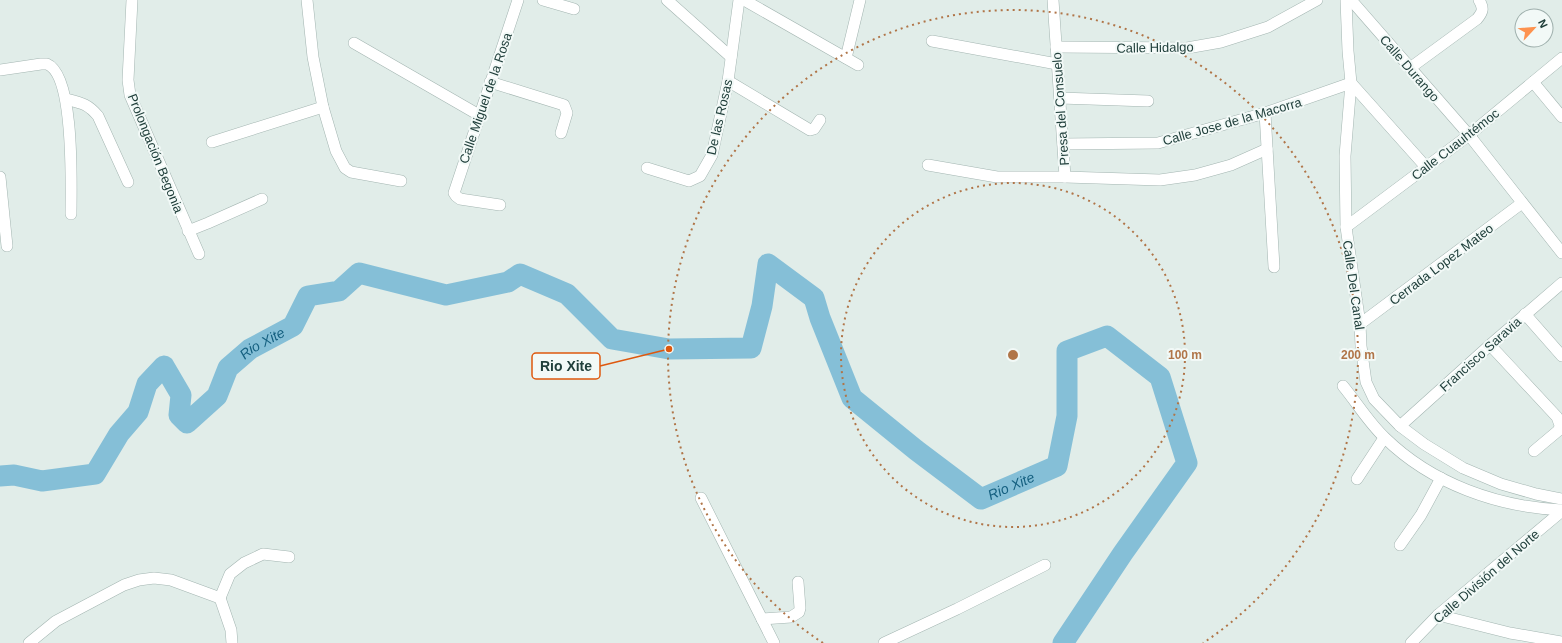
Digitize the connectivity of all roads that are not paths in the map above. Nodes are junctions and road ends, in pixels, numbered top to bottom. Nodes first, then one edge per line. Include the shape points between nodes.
1 (132, 0) edge
2 (307, 0) edge
3 (518, 0) edge
4 (543, 0) edge
5 (667, 0) edge
6 (739, 0) edge
7 (744, 0) edge
8 (860, 0) edge
9 (1053, 0) edge
10 (1317, 0) edge
11 (1351, 0) edge
12 (1481, 4) edge
13 (574, 9) dead end
14 (932, 41) dead end
15 (354, 43) dead end
16 (1056, 47) junction
17 (731, 57) junction
18 (846, 58) junction
19 (1562, 58) edge
20 (1057, 64) junction
21 (858, 65) dead end
22 (1410, 68) junction
23 (0, 70) edge
24 (728, 81) junction
25 (490, 82) junction
26 (1533, 82) junction
27 (1351, 83) junction
28 (1060, 98) junction
29 (66, 100) junction
30 (1148, 101) dead end
31 (323, 107) junction
32 (1265, 113) junction
33 (479, 115) junction
34 (1562, 117) edge
35 (820, 120) dead end
36 (561, 133) dead end
37 (1469, 135) junction
38 (212, 142) dead end
39 (1063, 144) junction
40 (1267, 149) junction
41 (928, 165) dead end
42 (1426, 167) junction
43 (647, 168) dead end
44 (0, 177) edge
45 (1065, 177) junction
46 (401, 181) dead end
47 (128, 182) dead end
48 (262, 199) dead end
49 (1522, 203) junction
50 (500, 206) dead end
51 (71, 214) dead end
52 (1346, 226) junction
53 (188, 231) junction
54 (7, 246) dead end
55 (1562, 253) edge
56 (199, 254) dead end
57 (1274, 267) dead end
58 (1562, 284) edge
59 (1525, 314) junction
60 (1360, 324) junction
61 (1490, 345) junction
62 (1562, 356) edge
63 (1343, 386) dead end
64 (1400, 426) junction
65 (1384, 438) junction
66 (1534, 451) dead end
67 (1441, 478) junction
68 (1357, 479) dead end
69 (701, 498) dead end
70 (1562, 499) edge
71 (1562, 510) edge
72 (1400, 545) dead end
73 (289, 557) dead end
74 (1045, 565) dead end
75 (798, 582) dead end
76 (220, 598) junction
77 (1438, 615) junction
78 (762, 619) junction
79 (1562, 642) edge
80 (29, 643) edge
81 (232, 643) edge
82 (774, 643) edge
83 (884, 643) edge
84 (1411, 643) edge

1 - 53 street, Prolongación Begonia via 128,80 130,95
2 - 31 street via 313,57
3 - 25 street, Calle Miguel de la Rosa
4 - 13 street
5 - 17 street
6 - 17 street, De las Rosas
7 - 18 street
8 - 18 street
9 - 16 street, Presa del Consuelo
10 - 16 street, Calle Hidalgo via 1268,27 1214,44 1188,48
11 - 22 street, Calle Durango
11 - 27 street, Calle Del Canal via 1348,51
12 - 22 street via 1482,13 1477,19
14 - 20 street
15 - 33 street
16 - 20 street, Presa del Consuelo
17 - 24 street, De las Rosas
18 - 21 street
19 - 26 street, Calle Cuauhtémoc
20 - 28 street, Presa del Consuelo
22 - 37 street, Calle Durango
23 - 29 street via 48,64 55,71
24 - 35 street via 810,130 814,129
24 - 43 street, De las Rosas via 712,155 700,176 689,181
25 - 33 street, Calle Miguel de la Rosa
25 - 36 street via 564,105 567,113
26 - 34 street
26 - 37 street, Calle Cuauhtémoc
27 - 32 street, Calle Jose de la Macorra
27 - 42 street
27 - 52 street, Calle Del Canal via 1345,156
28 - 30 street
28 - 39 street, Presa del Consuelo
29 - 47 street via 84,103 98,116
29 - 51 street via 71,149
31 - 38 street
31 - 46 street via 336,151 345,168 351,172
32 - 39 street, Calle Jose de la Macorra via 1158,143
32 - 40 street
33 - 50 street, Calle Miguel de la Rosa via 454,192 456,196 468,201
37 - 42 street, Calle Cuauhtémoc
37 - 49 street, Calle Durango
39 - 45 street, Presa del Consuelo
40 - 45 street via 1232,165 1195,175 1160,180
40 - 57 street
41 - 45 street, Presa del Consuelo via 997,176
42 - 52 street, Calle Cuauhtémoc
44 - 54 street
48 - 53 street
49 - 55 street, Calle Durango
49 - 60 street, Cerrada Lopez Mateo
52 - 60 street, Calle Del Canal
53 - 56 street, Prolongación Begonia
58 - 59 street, Francisco Saravia
59 - 61 street, Francisco Saravia
59 - 62 street
60 - 64 street, Calle Del Canal via 1366,382 1374,399
61 - 64 street, Francisco Saravia
61 - 66 street via 1557,417 1559,430
63 - 65 street
64 - 70 street, Calle Del Canal via 1463,468 1502,484
65 - 67 street via 1405,456
65 - 68 street
67 - 71 street via 1497,501
67 - 72 street via 1421,515
69 - 78 street
71 - 77 street, Calle División del Norte
73 - 76 street via 263,554 244,563 230,574
74 - 83 street via 957,610
75 - 78 street via 799,612 791,617
76 - 80 street via 171,580 139,580 124,585 56,621
76 - 81 street via 231,630
77 - 79 street via 1510,633
77 - 84 street, Calle División del Norte
78 - 82 street

